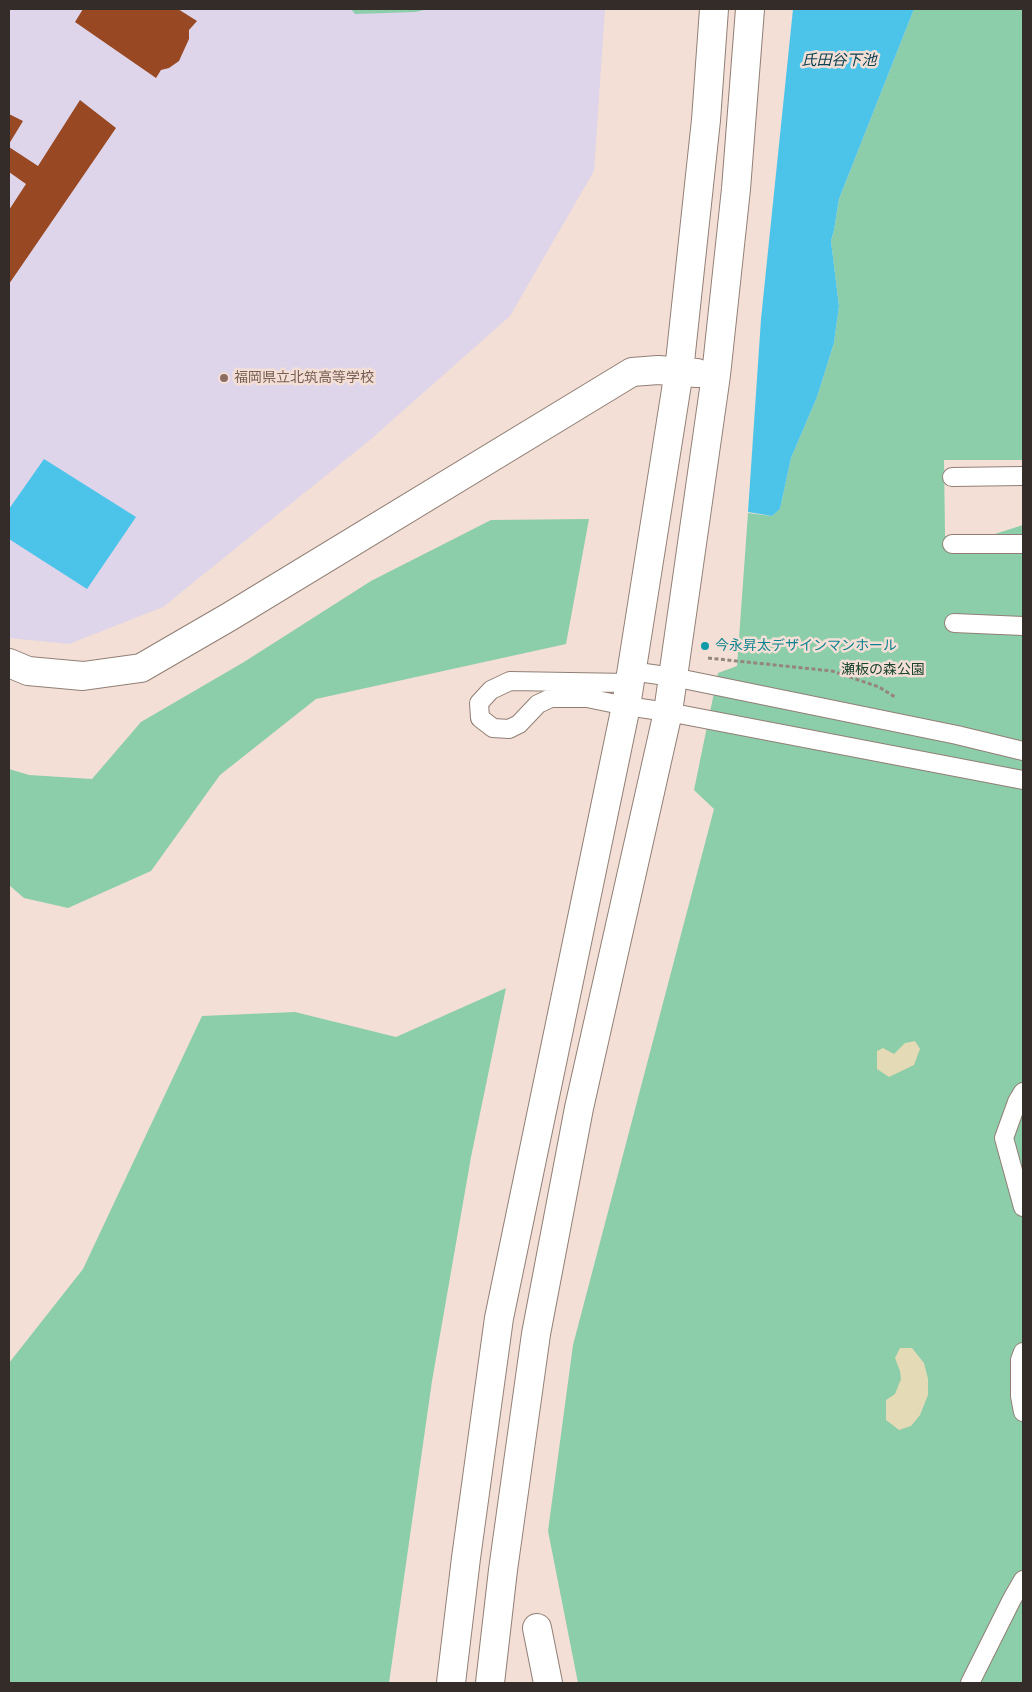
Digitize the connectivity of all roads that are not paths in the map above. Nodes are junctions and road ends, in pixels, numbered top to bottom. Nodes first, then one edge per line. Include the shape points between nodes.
1 (714, 9) edge
2 (750, 9) edge
3 (679, 371) junction
4 (716, 374) junction
5 (1023, 476) edge
6 (952, 477) dead end
7 (952, 544) dead end
8 (1023, 544) edge
9 (954, 623) dead end
10 (1023, 626) edge
11 (9, 663) edge
12 (673, 677) junction
13 (628, 687) junction
14 (668, 712) junction
15 (1023, 751) edge
16 (1023, 780) edge
17 (1023, 1092) edge
18 (1023, 1207) edge
19 (1023, 1352) edge
20 (1023, 1412) edge
21 (1023, 1580) edge
22 (537, 1628) dead end
23 (451, 1683) edge
24 (490, 1683) edge
25 (548, 1683) edge
26 (970, 1683) edge

1 - 3 street via 706,120
2 - 4 street via 736,189
3 - 4 street
3 - 11 street via 632,372 142,668 83,676 28,670
3 - 13 street
4 - 12 street
5 - 6 lane
7 - 8 lane
9 - 10 lane
12 - 13 lane
12 - 14 street
12 - 15 lane
13 - 13 lane via 587,698 551,698 538,704 520,724 509,729 493,728 480,718 479,703 490,690 510,681
13 - 14 lane
13 - 23 street via 499,1318
14 - 16 lane
14 - 24 street via 579,1108 536,1334
17 - 18 lane via 1004,1138
19 - 20 lane via 1020,1360
21 - 26 lane
22 - 25 street

